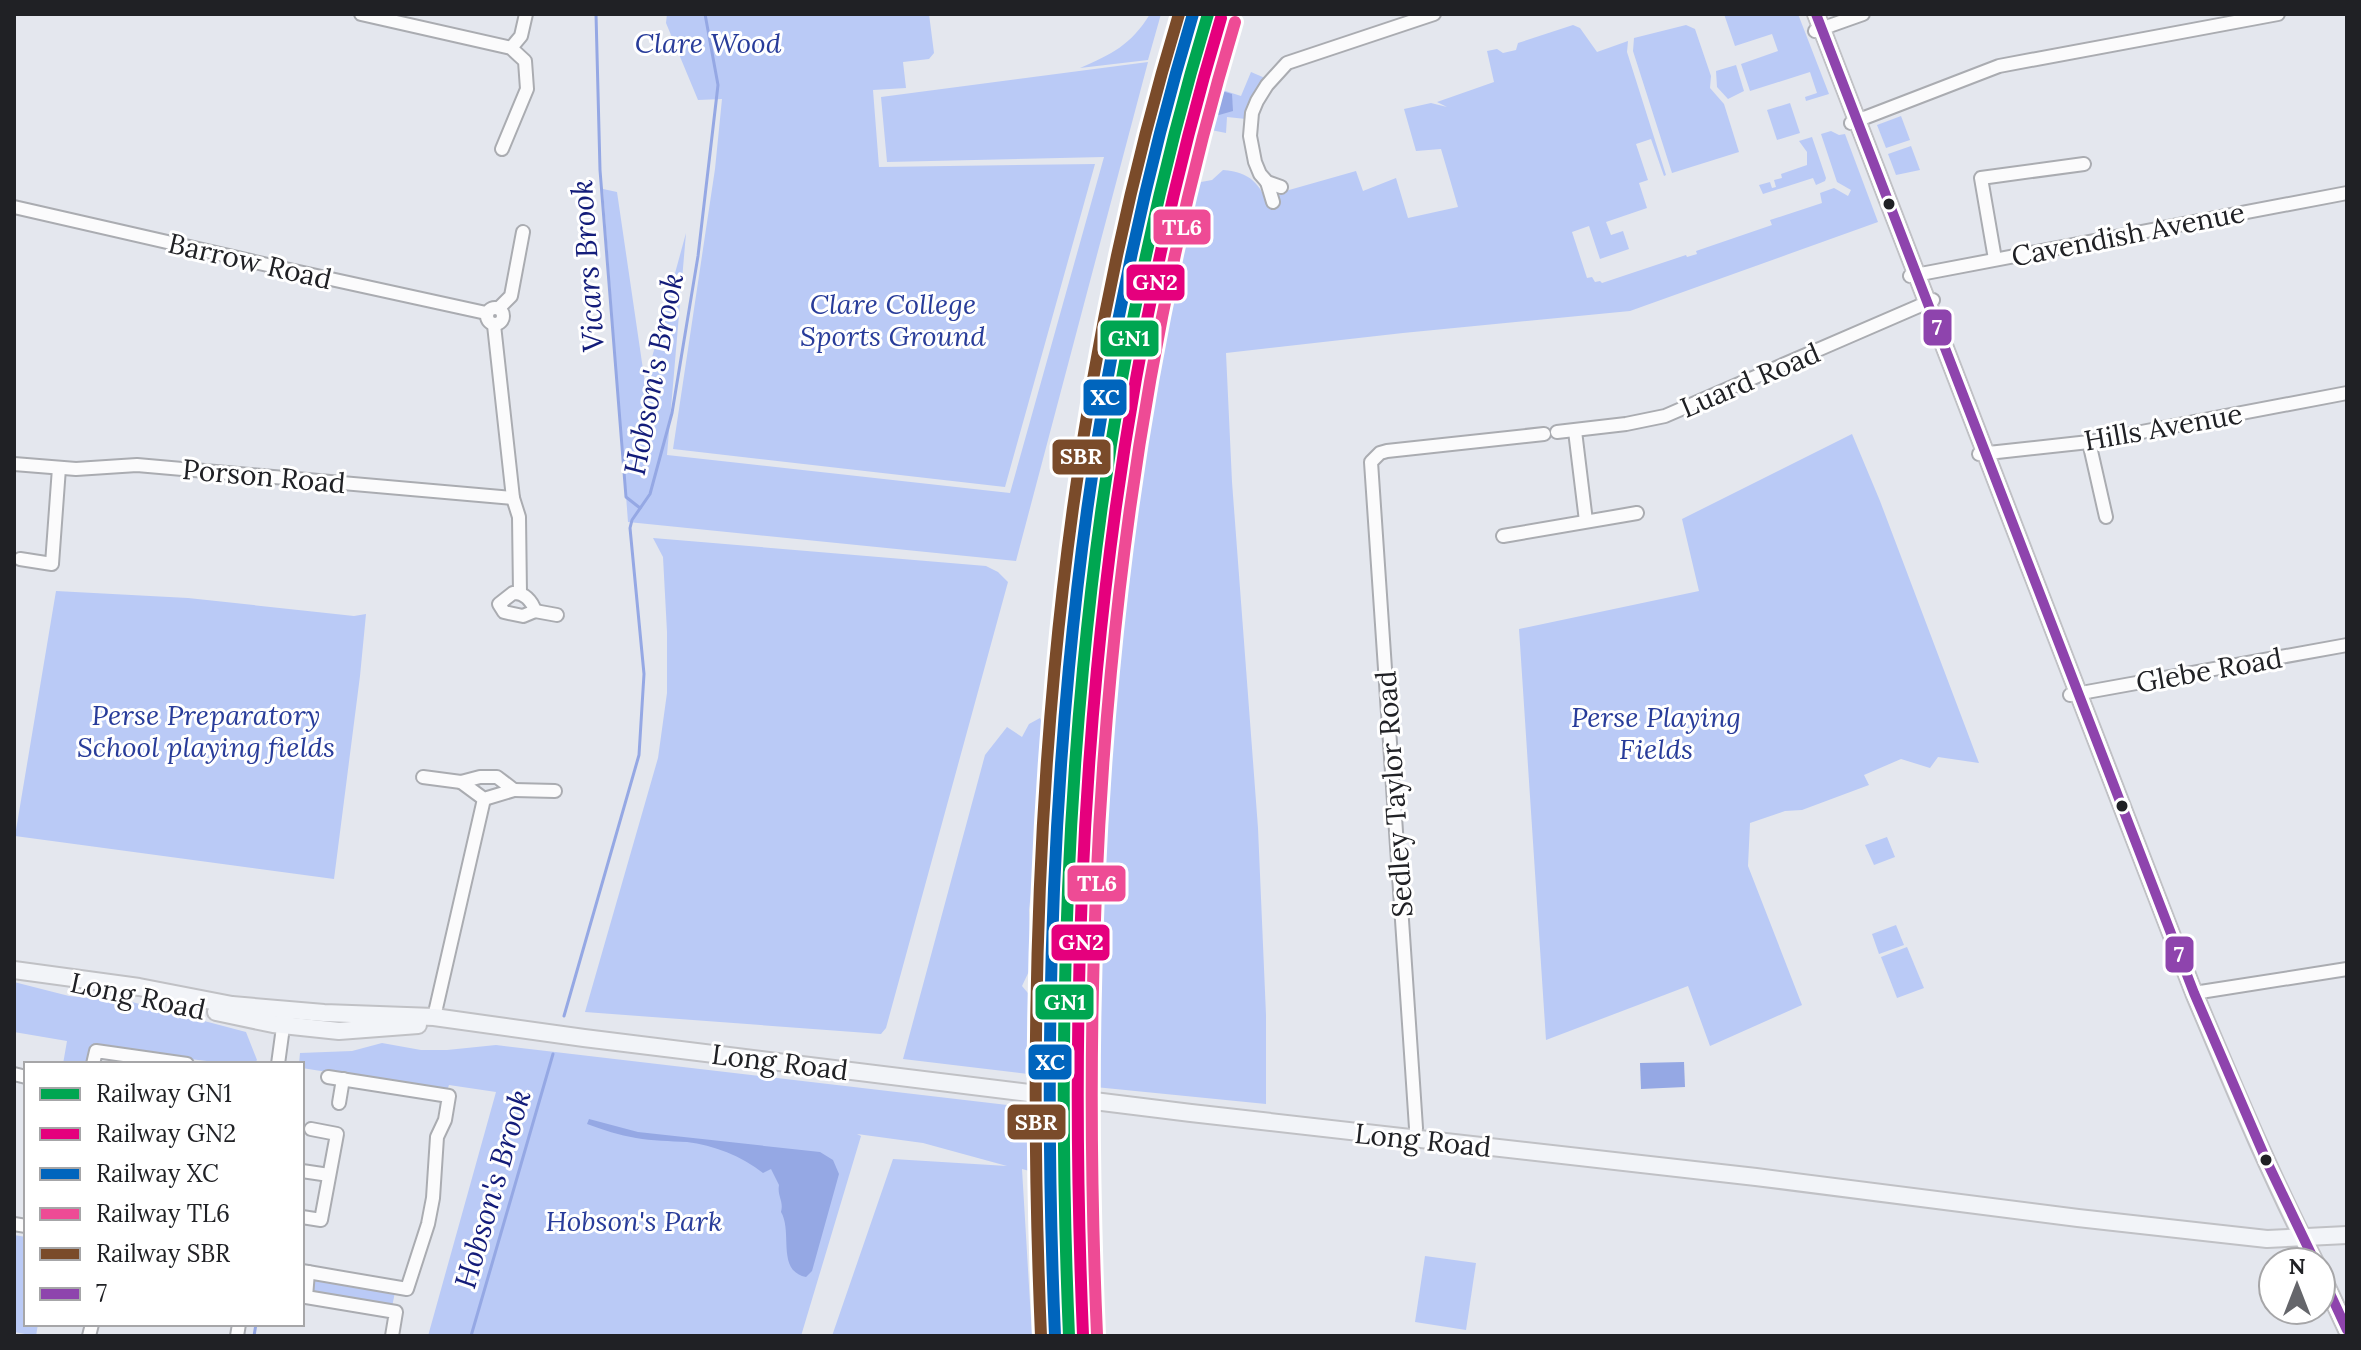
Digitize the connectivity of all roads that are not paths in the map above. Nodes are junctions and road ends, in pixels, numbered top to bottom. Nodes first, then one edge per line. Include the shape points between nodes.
1 (361, 14) edge
2 (526, 14) edge
3 (1434, 14) edge
4 (1863, 14) edge
5 (2278, 14) edge
6 (387, 17) edge
7 (2239, 18) edge
8 (1818, 24) edge
9 (511, 48) junction
10 (1854, 122) junction
11 (502, 149) dead end
12 (2084, 164) dead end
13 (1267, 182) junction
14 (1281, 187) dead end
15 (2347, 193) edge
16 (1273, 202) dead end
17 (14, 207) edge
18 (523, 232) dead end
19 (1995, 259) junction
20 (1914, 275) junction
21 (1931, 300) junction
22 (492, 310) junction
23 (2347, 393) edge
24 (1575, 431) junction
25 (2089, 442) junction
26 (1380, 453) joint
27 (1982, 454) junction
28 (14, 464) edge
29 (59, 468) junction
30 (513, 498) junction
31 (1637, 513) dead end
32 (2106, 517) dead end
33 (1586, 521) junction
34 (1503, 536) dead end
35 (20, 559) dead end
36 (520, 593) junction
37 (484, 602) dead end
38 (499, 604) junction
39 (535, 611) junction
40 (557, 615) dead end
41 (2347, 645) edge
42 (2075, 695) junction
43 (423, 777) dead end
44 (461, 782) junction
45 (514, 790) junction
46 (555, 791) dead end
47 (484, 799) junction
48 (2347, 969) edge
49 (17, 970) edge
50 (2194, 993) junction
51 (434, 1017) junction
52 (284, 1018) junction
53 (544, 1032) junction
54 (94, 1058) edge
55 (156, 1062) edge
56 (278, 1062) edge
57 (328, 1077) dead end
58 (343, 1079) junction
59 (339, 1103) dead end
60 (311, 1129) dead end
61 (1415, 1139) junction
62 (304, 1171) edge
63 (329, 1175) junction
64 (304, 1217) edge
65 (2347, 1235) edge
66 (2303, 1238) junction
67 (2307, 1246) edge
68 (305, 1272) edge
69 (2337, 1308) edge
70 (2347, 1330) edge
71 (392, 1336) edge

1 - 6 street
2 - 9 street via 521,36
3 - 13 street via 1287,63 1252,113 1253,156
4 - 8 street
5 - 7 street
6 - 9 street
7 - 10 street via 1999,66
8 - 10 main road
9 - 11 street via 525,61 527,89
10 - 20 main road
12 - 19 street via 1981,178
13 - 14 street
13 - 16 street
15 - 19 street, Cavendish Avenue
17 - 22 street, Barrow Road
18 - 22 street via 511,296
19 - 20 street, Cavendish Avenue
20 - 21 main road
21 - 24 street, Luard Road via 1665,416
21 - 27 main road
22 - 30 street via 504,317 494,325
23 - 25 street, Hills Avenue
24 - 26 street, Luard Road
24 - 33 street
25 - 27 street, Hills Avenue
25 - 32 street
26 - 61 street, Sedley Taylor Road via 1371,467
27 - 42 main road
28 - 29 street, Porson Road
29 - 30 street, Porson Road via 137,465
29 - 35 street via 52,564
30 - 36 street via 519,517
31 - 33 street
33 - 34 street
36 - 38 street
36 - 39 street
37 - 38 street
38 - 39 street via 514,616
39 - 40 street
41 - 42 street, Glebe Road
42 - 50 main road
43 - 44 street
44 - 45 street via 497,777
44 - 47 street
45 - 46 street
45 - 47 street
47 - 51 street
48 - 50 street
49 - 52 main road, Long Road via 139,987
50 - 66 main road
51 - 52 main road, Long Road
51 - 53 main road, Long Road
52 - 53 main road, Long Road via 339,1031 422,1025
52 - 56 street
53 - 61 main road, Long Road
54 - 55 street
57 - 58 street
58 - 59 street
58 - 68 street via 449,1096 437,1137 428,1224 407,1289
60 - 63 street via 337,1134
61 - 66 main road, Long Road via 2167,1228
62 - 63 street
63 - 64 street via 321,1220
65 - 66 main road, Long Road
66 - 67 main road
68 - 71 street via 306,1297 396,1312
69 - 70 main road

